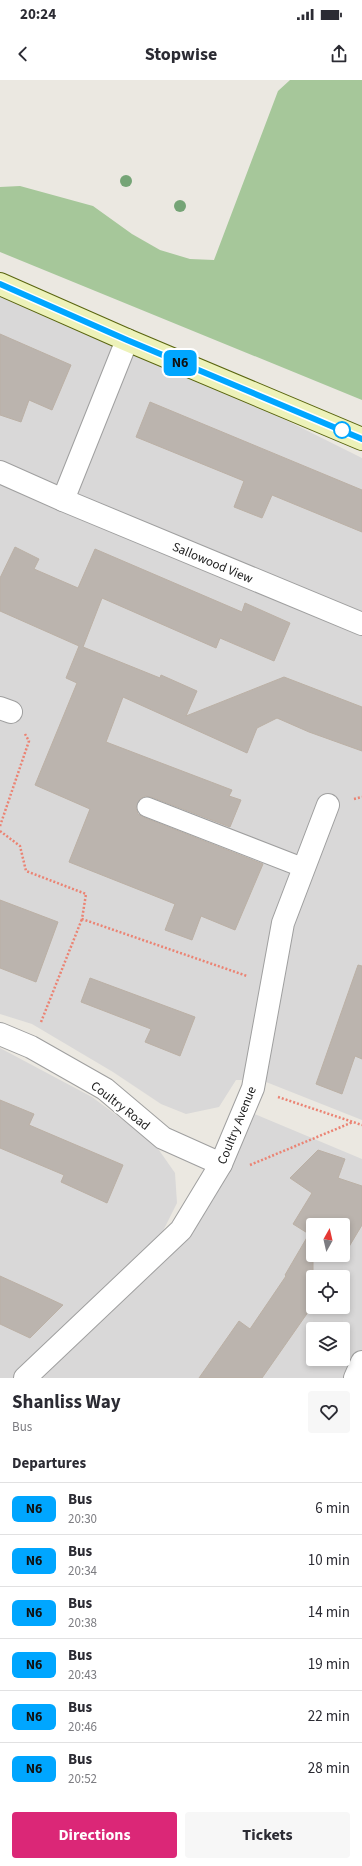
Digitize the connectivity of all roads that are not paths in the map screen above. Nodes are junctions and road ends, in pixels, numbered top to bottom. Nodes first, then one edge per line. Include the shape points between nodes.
1 (0, 284) edge
2 (127, 340) junction
3 (362, 439) edge
4 (0, 472) edge
5 (63, 500) junction
6 (362, 624) edge
7 (328, 805) dead end
8 (148, 807) dead end
9 (304, 868) junction
10 (0, 1034) edge
11 (221, 1164) junction
12 (362, 1362) edge
13 (25, 1378) edge
14 (355, 1378) edge

1 - 2 main road
2 - 3 main road
2 - 5 street
4 - 5 street, Sallowood View
5 - 6 street, Sallowood View
7 - 9 street, Coultry Avenue
8 - 9 lane
9 - 11 street, Coultry Avenue via 283,923 253,1088
10 - 11 street, Coultry Road via 31,1047 105,1089 163,1138
11 - 13 street, Coultry Avenue via 181,1230
12 - 14 street

